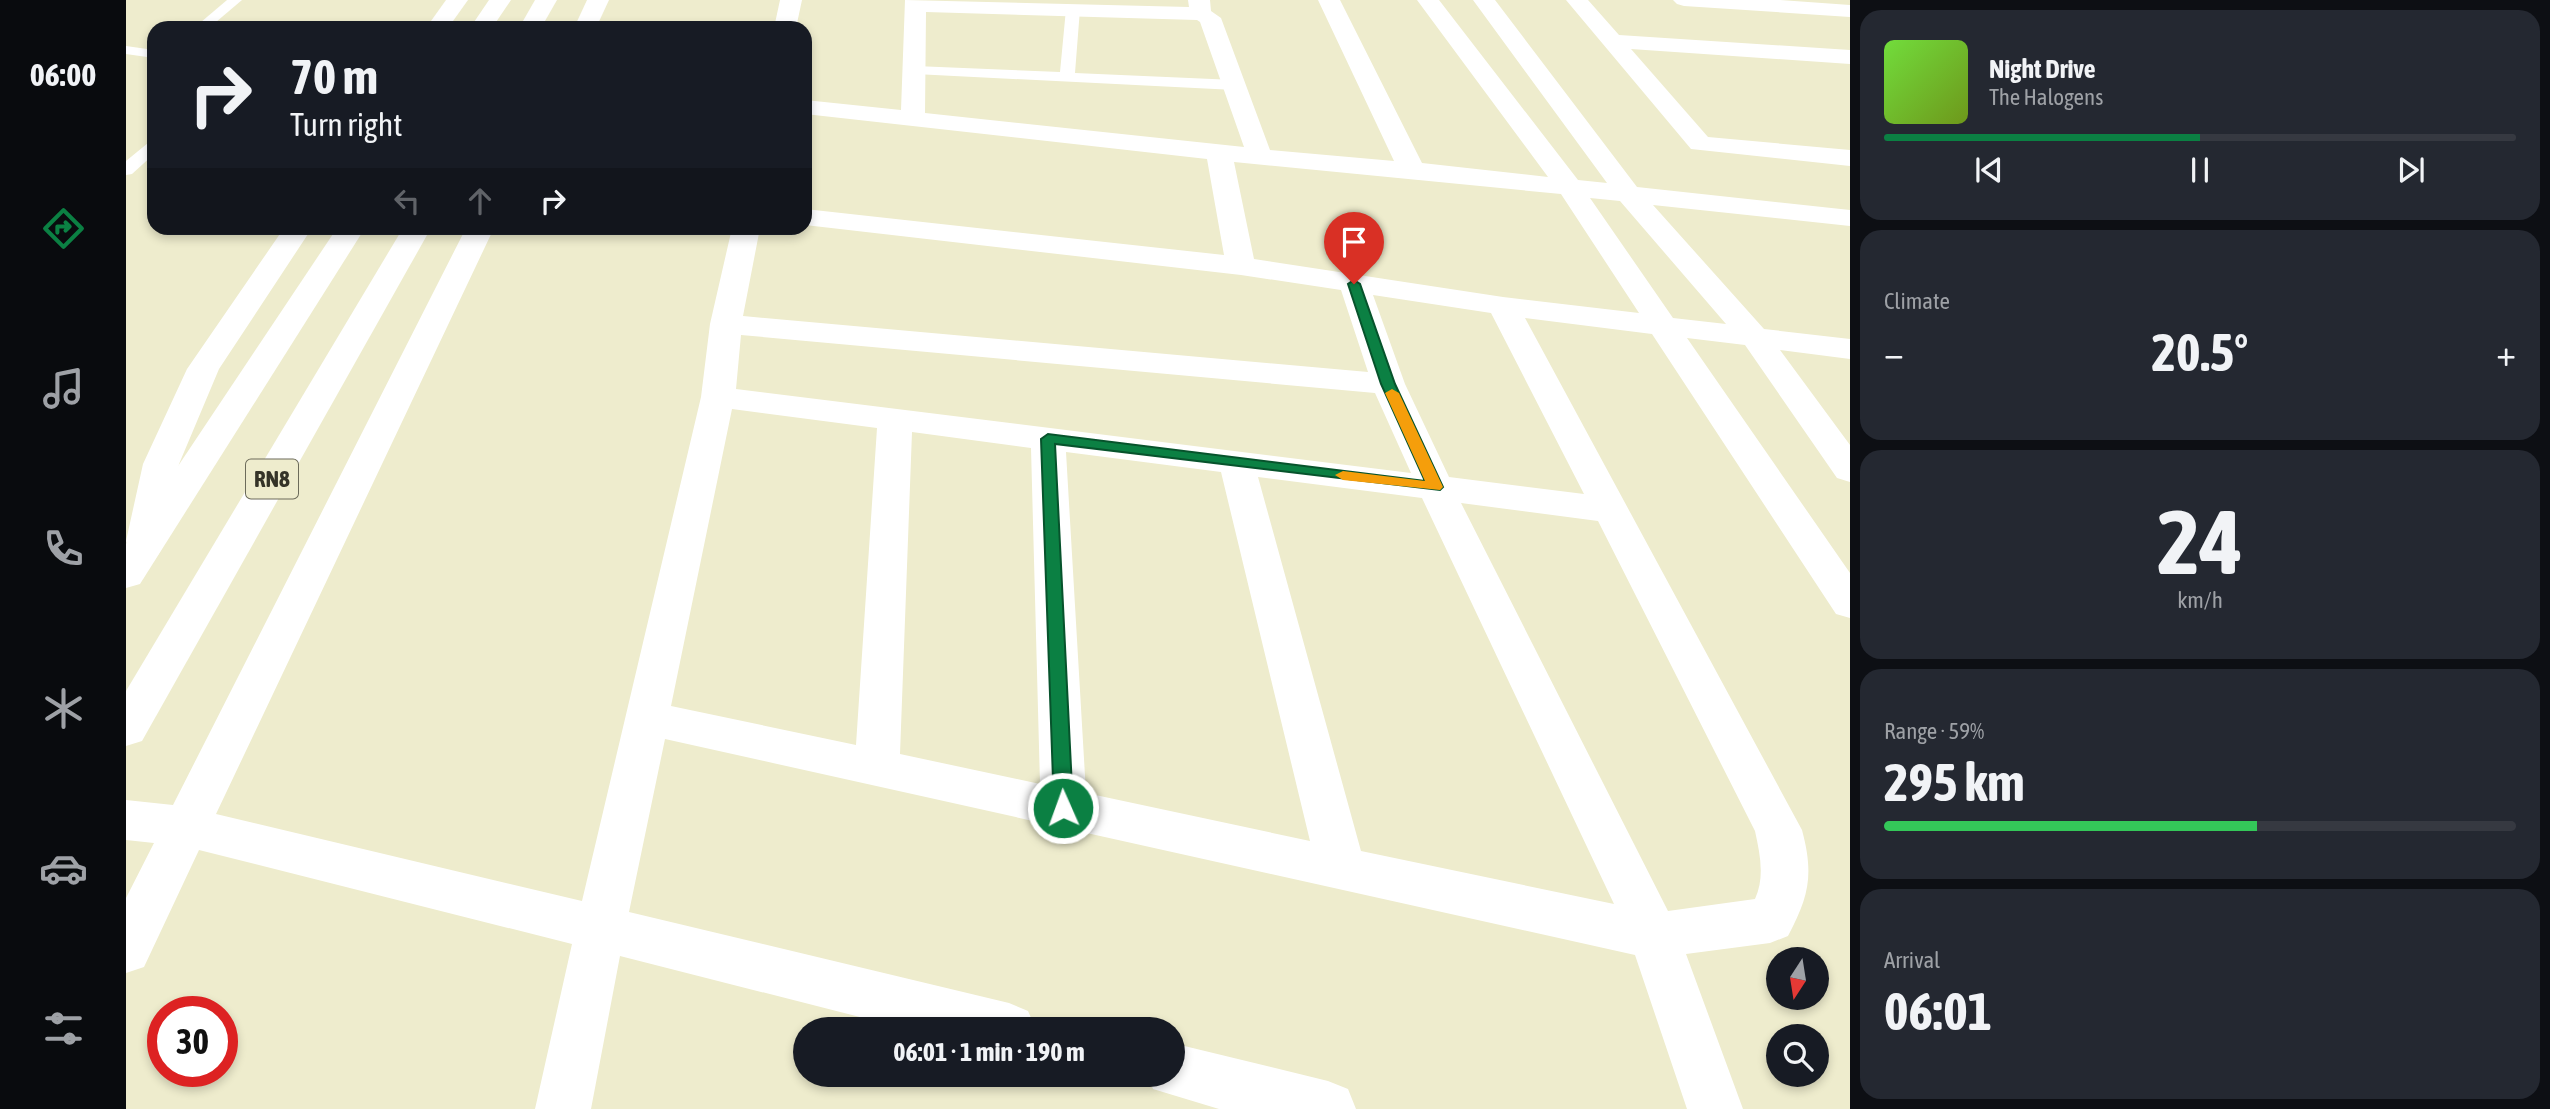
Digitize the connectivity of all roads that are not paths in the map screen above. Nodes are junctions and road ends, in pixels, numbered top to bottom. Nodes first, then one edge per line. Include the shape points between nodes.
1 (235, 0) edge
2 (457, 0) edge
3 (500, 0) edge
4 (546, 0) edge
5 (598, 0) edge
6 (791, 0) edge
7 (1329, 0) edge
8 (1428, 0) edge
9 (1484, 0) edge
10 (1577, 0) edge
11 (1684, 0) edge
12 (916, 3) edge
13 (1200, 7) edge
14 (1073, 9) junction
15 (1850, 11) edge
16 (210, 21) edge
17 (442, 21) edge
18 (486, 21) edge
19 (534, 21) edge
20 (588, 21) edge
21 (786, 21) edge
22 (1614, 41) junction
23 (126, 50) edge
24 (147, 53) edge
25 (1850, 57) edge
26 (915, 70) junction
27 (1067, 77) junction
28 (1235, 85) junction
29 (812, 108) edge
30 (913, 120) junction
31 (1700, 144) junction
32 (147, 152) edge
33 (1219, 153) junction
34 (1260, 157) junction
35 (1850, 158) edge
36 (126, 170) edge
37 (1412, 170) junction
38 (1570, 188) junction
39 (1628, 193) junction
40 (1750, 207) junction
41 (1850, 218) edge
42 (812, 219) edge
43 (293, 235) edge
44 (346, 235) edge
45 (413, 235) edge
46 (477, 235) edge
47 (745, 235) edge
48 (1241, 266) junction
49 (1354, 284) junction
50 (1503, 306) junction
51 (726, 324) junction
52 (1663, 324) junction
53 (1756, 339) junction
54 (1850, 349) edge
55 (1388, 384) junction
56 (718, 397) junction
57 (895, 420) junction
58 (1048, 439) junction
59 (1236, 462) junction
60 (1850, 470) edge
61 (1435, 487) junction
62 (1611, 510) junction
63 (144, 546) junction
64 (126, 574) edge
65 (1850, 604) edge
66 (647, 718) junction
67 (126, 729) edge
68 (877, 767) junction
69 (1063, 808) junction
70 (126, 820) edge
71 (188, 827) junction
72 (1341, 868) junction
73 (601, 926) junction
74 (1654, 936) junction
75 (126, 950) edge
76 (961, 1017) edge
77 (1185, 1073) edge
78 (563, 1109) edge
79 (1328, 1109) edge
80 (1715, 1109) edge

1 - 16 lane
2 - 17 main road
3 - 18 main road
4 - 19 main road
5 - 20 main road
6 - 21 main road
7 - 37 main road
8 - 38 main road
9 - 39 main road
10 - 22 main road
11 - 15 main road
12 - 14 main road
12 - 26 main road
13 - 14 main road
13 - 28 main road via 1210,18
14 - 27 lane
22 - 25 main road
22 - 31 main road
23 - 24 lane
26 - 27 lane
26 - 30 main road
27 - 28 lane
28 - 34 main road
29 - 30 main road
30 - 33 main road
31 - 35 main road
31 - 40 main road
32 - 36 lane
33 - 34 main road
33 - 48 main road
34 - 37 main road
37 - 38 main road
38 - 39 main road
38 - 52 main road
39 - 40 main road
39 - 53 main road
40 - 41 main road
42 - 48 main road
43 - 63 main road via 203,369 161,464
44 - 63 main road
45 - 67 main road, RN8
46 - 71 main road
47 - 51 main road
48 - 49 main road
49 - 50 main road
49 - 55 main road
50 - 52 main road
50 - 62 main road
51 - 55 main road
51 - 56 main road
52 - 53 main road
52 - 65 main road
53 - 54 main road
53 - 60 main road
55 - 61 main road
56 - 57 main road
56 - 66 main road
57 - 58 main road
57 - 68 main road
58 - 59 main road
58 - 69 main road
59 - 61 main road
59 - 72 main road
61 - 62 main road
61 - 74 main road
62 - 74 main road via 1777,830 1787,863 1782,898 1770,920
63 - 64 main road
66 - 68 main road
66 - 73 main road
68 - 69 main road
69 - 72 main road
70 - 71 main road
71 - 73 main road
71 - 75 main road
72 - 74 main road
73 - 76 main road
73 - 78 main road
74 - 80 main road
77 - 79 main road

